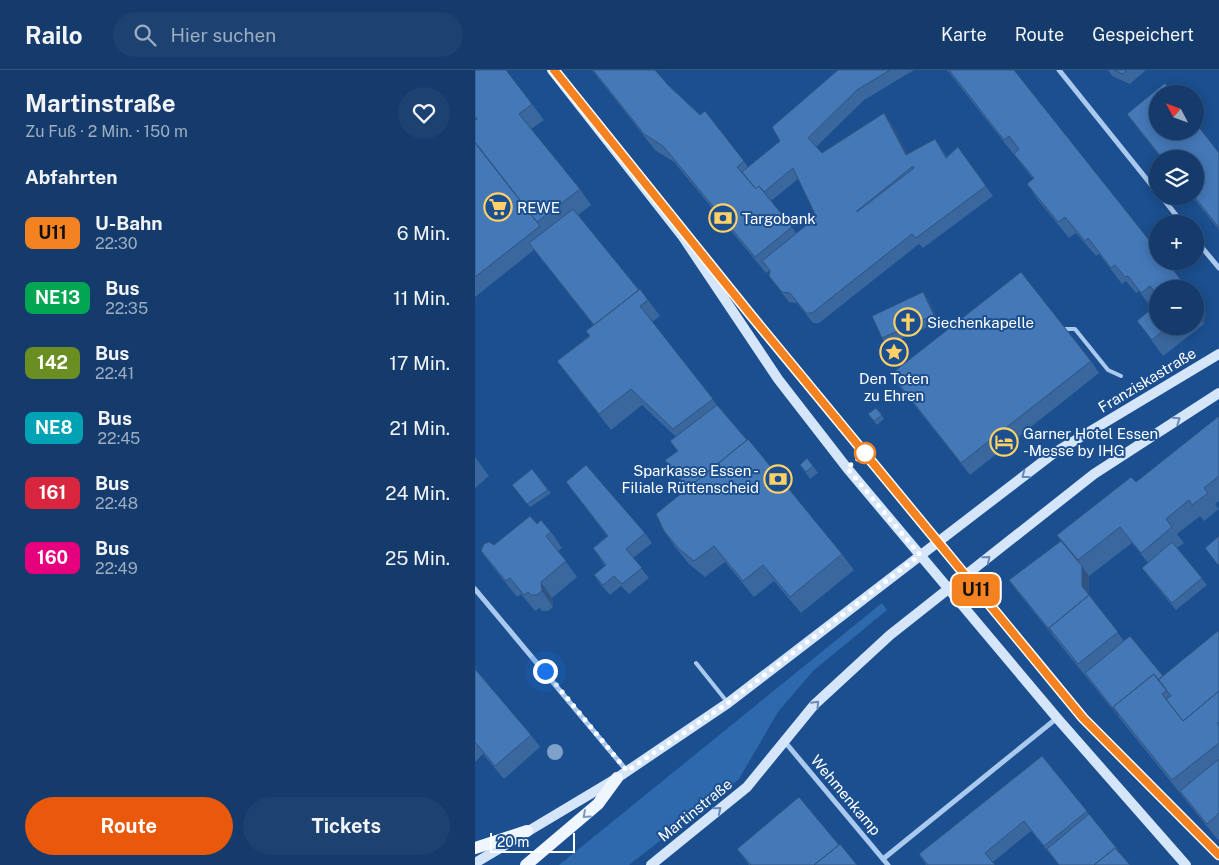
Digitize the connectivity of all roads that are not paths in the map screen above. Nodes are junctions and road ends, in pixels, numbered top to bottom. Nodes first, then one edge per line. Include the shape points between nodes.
1 (552, 70) edge
2 (1059, 70) edge
3 (1149, 182) edge
4 (1168, 205) edge
5 (1176, 215) edge
6 (1204, 249) edge
7 (1219, 268) edge
8 (1064, 329) edge
9 (1219, 354) edge
10 (1121, 376) dead end
11 (1219, 393) edge
12 (920, 555) junction
13 (475, 589) edge
14 (949, 590) junction
15 (697, 663) dead end
16 (728, 703) junction
17 (1057, 718) junction
18 (785, 742) junction
19 (622, 774) junction
20 (527, 831) junction
21 (475, 848) edge
22 (883, 859) junction
23 (475, 863) edge
24 (526, 865) edge
25 (651, 865) edge
26 (888, 865) edge
27 (1186, 865) edge

1 - 12 main road via 683,238 778,379
2 - 3 street
4 - 5 street
6 - 7 street
8 - 10 lane via 1075,329 1108,370
9 -> 12 main road, Franziskastraße via 1054,453
14 -> 11 main road via 1094,474
12 - 14 main road
12 - 16 main road
13 - 19 street
14 - 17 main road
18 -> 14 main road, Martinstraße via 814,705 855,665
15 - 16 lane
16 - 19 main road
17 - 22 street
17 - 27 main road
18 - 22 street, Wehmenkamp
25 -> 18 main road, Martinstraße via 747,787
19 - 20 main road
19 -> 24 main road via 598,804
20 - 21 main road
20 - 23 main road
22 - 26 street, Wehmenkamp

